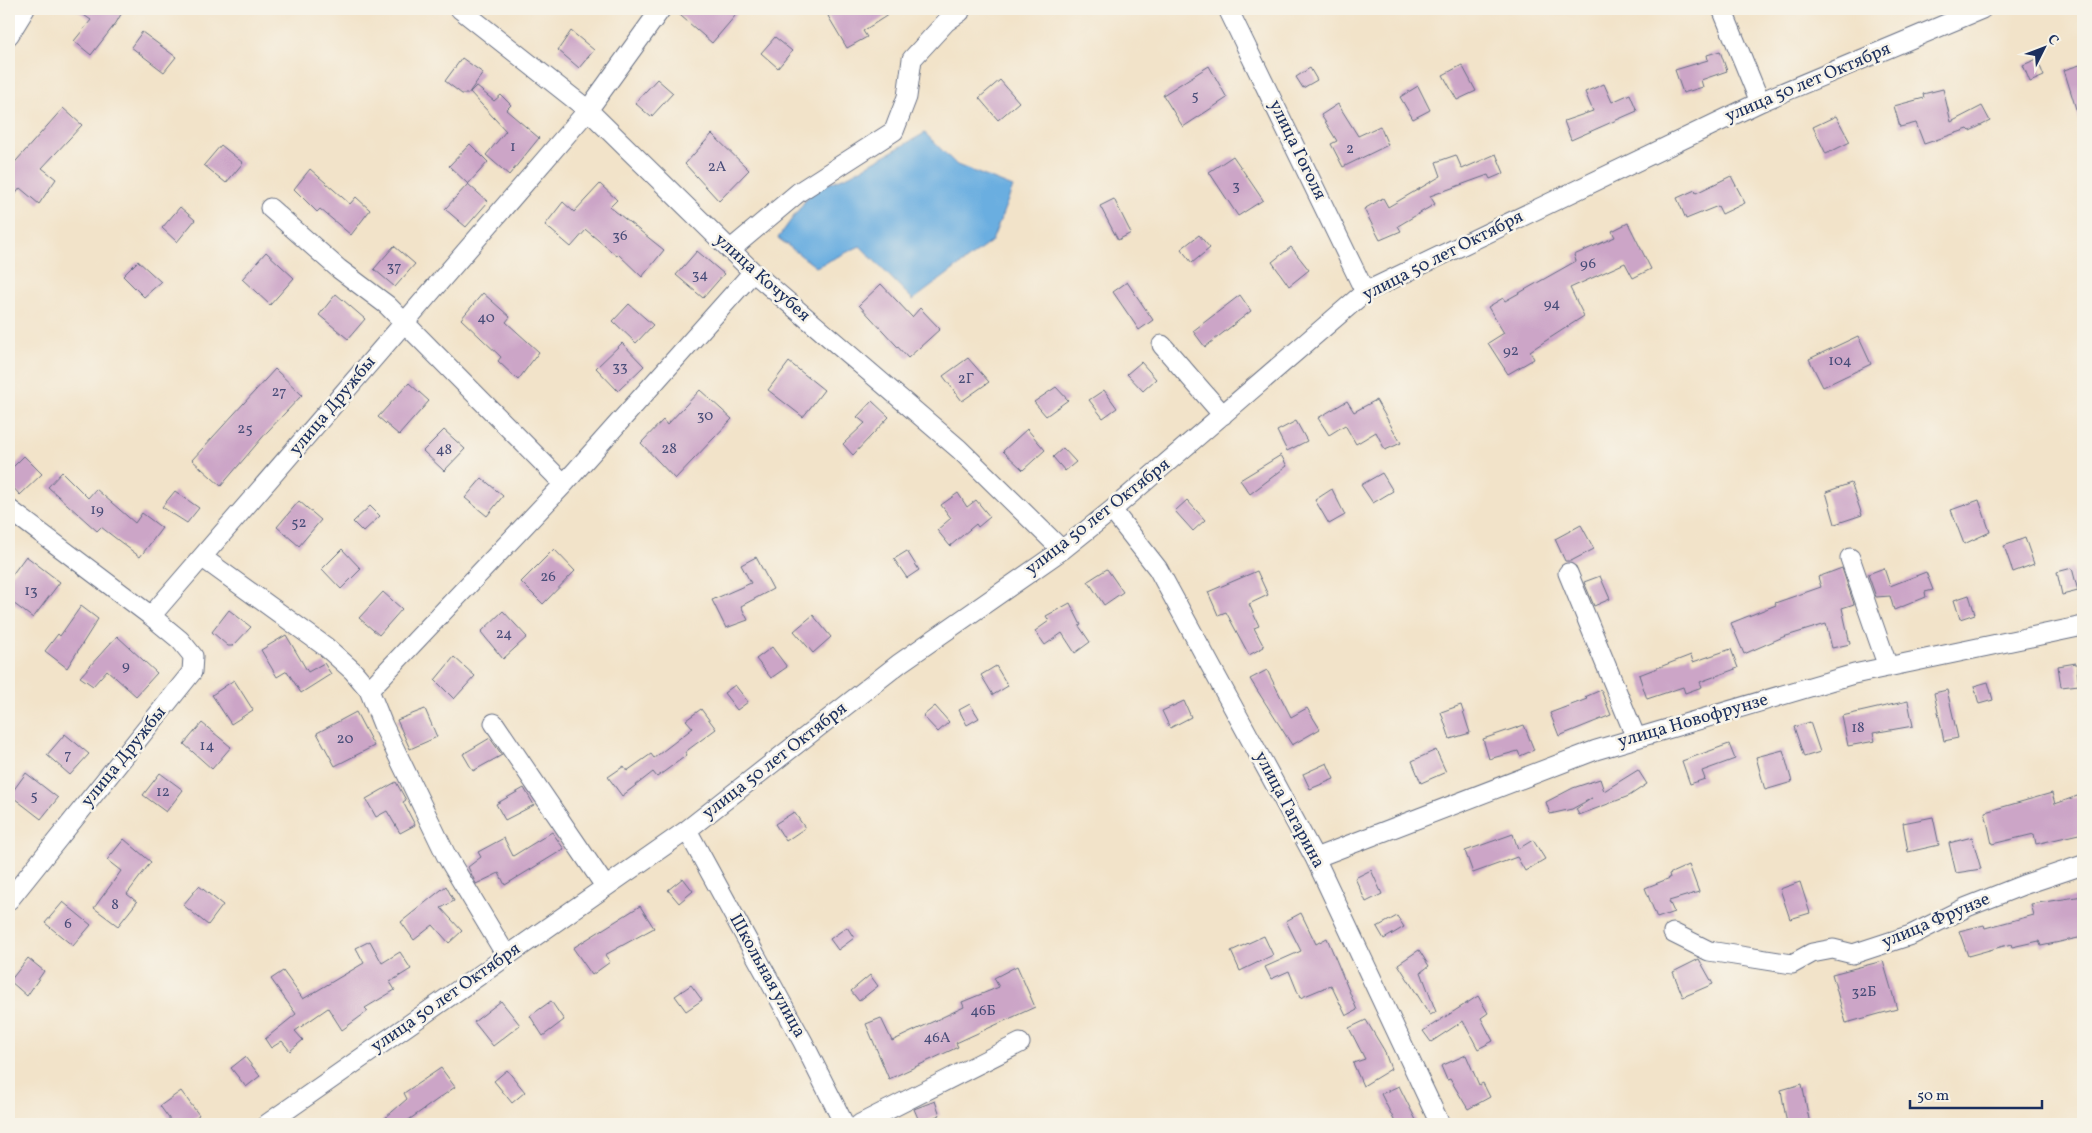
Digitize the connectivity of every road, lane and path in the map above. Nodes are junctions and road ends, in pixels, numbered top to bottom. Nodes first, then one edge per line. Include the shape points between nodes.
1 (25, 9) edge
2 (460, 9) edge
3 (661, 9) edge
4 (1228, 9) edge
5 (1722, 9) edge
6 (1982, 9) edge
7 (960, 12) dead end
8 (9, 35) edge
9 (1760, 102) junction
10 (588, 110) junction
11 (270, 208) dead end
12 (730, 250) junction
13 (753, 272) junction
14 (1365, 292) junction
15 (404, 322) junction
16 (1162, 345) dead end
17 (1223, 415) junction
18 (564, 484) junction
19 (9, 509) edge
20 (1112, 510) junction
21 (1062, 550) junction
22 (203, 558) junction
23 (1850, 558) dead end
24 (1568, 573) dead end
25 (151, 616) junction
26 (2083, 626) edge
27 (1888, 667) junction
28 (369, 690) junction
29 (494, 723) dead end
30 (1636, 738) junction
31 (687, 830) junction
32 (1315, 858) junction
33 (2083, 865) edge
34 (605, 886) junction
35 (9, 900) edge
36 (1673, 933) dead end
37 (506, 955) junction
38 (1020, 1043) dead end
39 (267, 1124) edge
40 (844, 1124) edge
41 (860, 1124) edge
42 (1440, 1124) edge

1 - 8 street
2 - 10 street, улица Кочубея
3 - 10 street, улица Дружбы
4 - 14 street, улица Гоголя
5 - 9 street
6 - 9 street, улица 50 лет Октября
7 - 12 street via 946,22 912,59 907,97 894,131 798,192
9 - 14 street, улица 50 лет Октября
10 - 12 street, улица Кочубея
10 - 15 street, улица Дружбы
11 - 15 street
12 - 13 street, улица Кочубея
13 - 18 street
13 - 21 street, улица Кочубея via 959,449
14 - 17 street, улица 50 лет Октября
15 - 18 street
15 - 22 street, улица Дружбы
16 - 17 street
17 - 20 street, улица 50 лет Октября
18 - 28 street
19 - 25 street, улица Дружбы
20 - 21 street, улица 50 лет Октября
20 - 32 street, улица Гагарина via 1158,569
21 - 31 street, улица 50 лет Октября via 900,663
22 - 25 street, улица Дружбы
22 - 28 street via 326,647
23 - 27 street
24 - 30 street
25 - 35 street, улица Дружбы via 180,640 193,656 192,672
26 - 27 street, улица Новофрунзе
27 - 30 street, улица Новофрунзе
28 - 37 street via 446,855
29 - 34 street
30 - 32 street, улица Новофрунзе via 1596,750
31 - 34 street, улица 50 лет Октября
31 - 40 street, Школьная улица
32 - 42 street, улица Гагарина
33 - 36 street, улица Фрунзе via 1967,907 1911,935 1853,954 1833,949 1812,953 1792,964 1709,951
34 - 37 street, улица 50 лет Октября
37 - 39 street, улица 50 лет Октября
38 - 41 street

